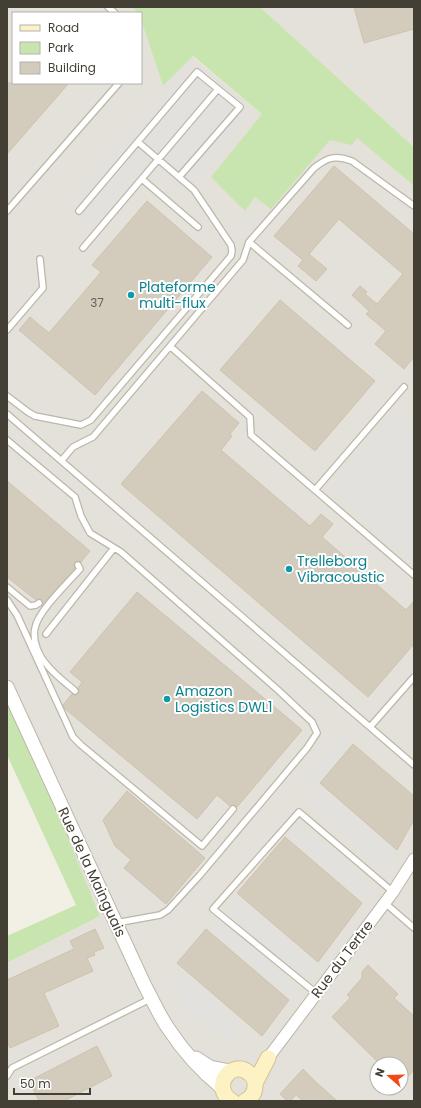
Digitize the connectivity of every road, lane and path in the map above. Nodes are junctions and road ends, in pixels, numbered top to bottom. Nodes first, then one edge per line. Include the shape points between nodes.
1 (118, 84) edge
2 (218, 89) junction
3 (138, 142) junction
4 (158, 159) junction
5 (179, 177) junction
6 (142, 179) junction
7 (414, 206) edge
8 (7, 211) edge
9 (79, 211) dead end
10 (198, 227) dead end
11 (249, 242) junction
12 (83, 248) dead end
13 (40, 259) dead end
14 (348, 325) dead end
15 (7, 330) edge
16 (171, 346) junction
17 (404, 387) dead end
18 (7, 396) edge
19 (7, 414) edge
20 (7, 440) edge
21 (62, 460) junction
22 (315, 490) junction
23 (114, 548) junction
24 (78, 565) dead end
25 (414, 575) edge
26 (7, 587) edge
27 (7, 600) edge
28 (39, 603) dead end
29 (46, 634) dead end
30 (414, 676) edge
31 (7, 687) edge
32 (75, 691) dead end
33 (370, 727) junction
34 (414, 765) edge
35 (233, 809) dead end
36 (414, 858) edge
37 (393, 892) junction
38 (384, 903) junction
39 (116, 923) junction
40 (414, 928) edge
41 (316, 993) junction
42 (152, 998) junction
43 (186, 1052) junction
44 (268, 1058) junction
45 (236, 1070) junction
46 (7, 1076) edge
47 (222, 1088) junction
48 (251, 1095) edge
49 (232, 1101) edge

1 - 8 lane
2 - 3 lane via 197,72
2 - 4 lane
2 - 5 lane via 240,107
3 - 4 lane
3 - 9 lane
4 - 5 lane
4 - 6 lane
5 - 18 lane via 194,190 231,245 232,251 227,262 91,420 81,425 35,416
6 - 10 lane
6 - 12 lane
7 - 11 lane via 352,161 341,157 331,158 314,168
11 - 14 lane
11 - 16 lane via 243,260
13 - 15 lane via 43,288
16 - 21 lane via 93,437 73,447
16 - 22 lane via 250,417 251,435
17 - 22 lane
19 - 21 lane
20 - 23 lane via 75,497 90,533
21 - 33 lane
22 - 25 lane
23 - 29 lane
23 - 39 lane via 312,722 316,733 307,748 168,910 160,915
24 - 32 lane via 80,569 44,610 35,628 34,637 47,665
26 - 28 lane via 30,606
27 - 35 lane via 18,615 73,737 81,745 202,846
30 - 33 lane
31 - 39 street, Rue de la Mainguais
33 - 34 lane
36 - 37 street, Rue du Tertre
37 - 38 street, Rue du Tertre
37 - 41 lane via 299,812 213,909
38 - 40 lane
38 - 41 street, Rue du Tertre
39 - 42 street, Rue de la Mainguais
41 - 44 street, Rue du Tertre
42 - 43 street, Rue de la Mainguais via 168,1028
42 - 46 lane via 12,1068
43 - 45 street, Rue de la Mainguais via 210,1067
43 - 47 street, Rue de la Mainguais via 204,1074
44 - 45 main road
44 - 48 main road
45 - 47 main road via 224,1079
45 - 48 main road via 251,1074
47 - 49 main road

